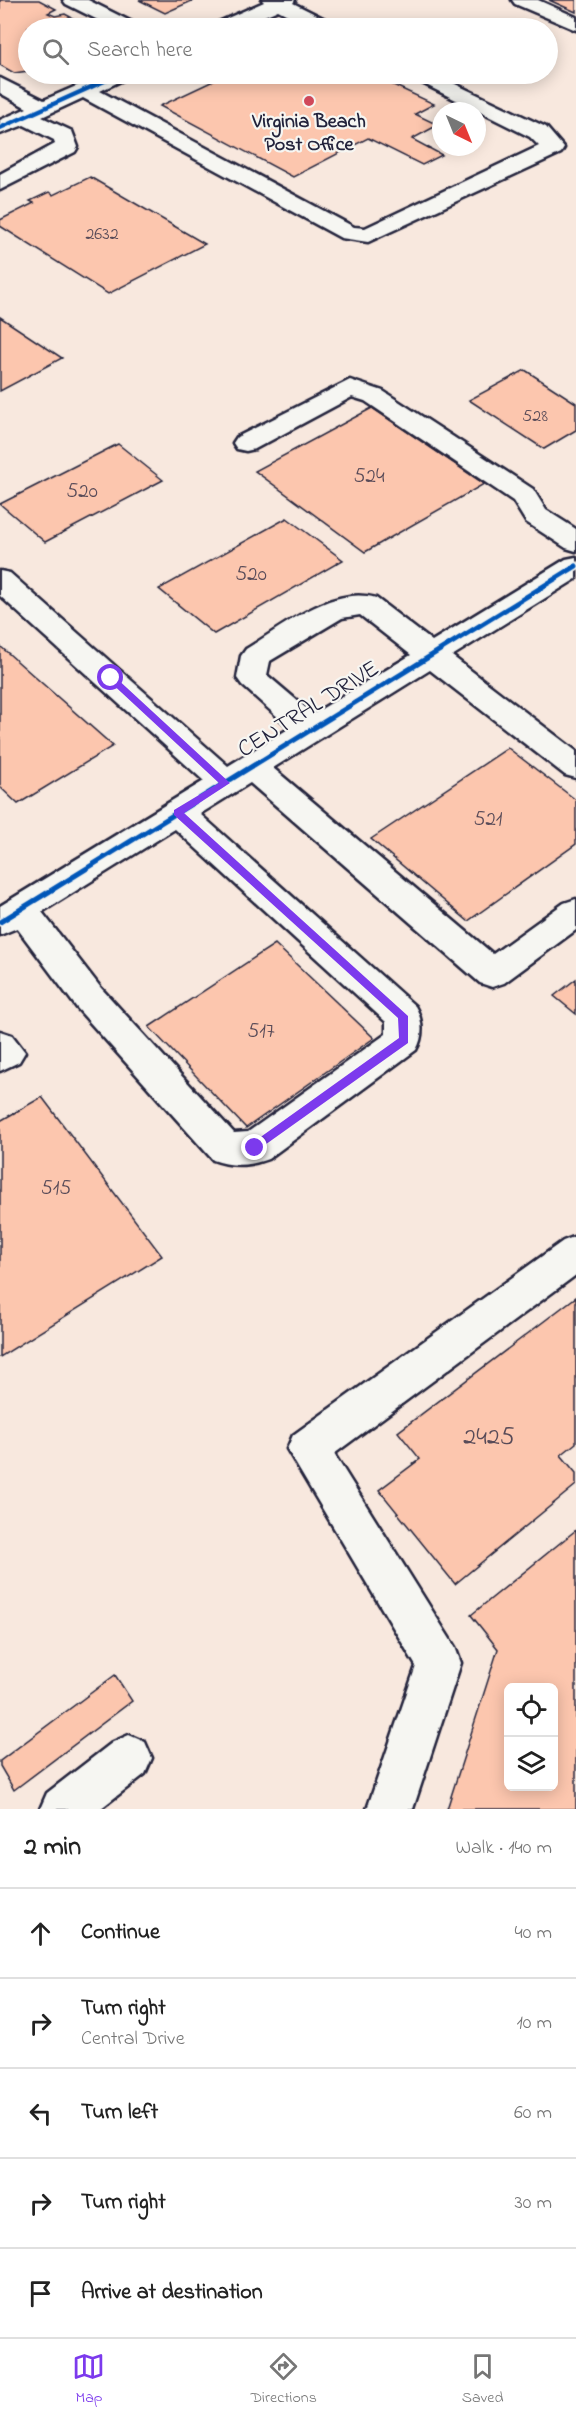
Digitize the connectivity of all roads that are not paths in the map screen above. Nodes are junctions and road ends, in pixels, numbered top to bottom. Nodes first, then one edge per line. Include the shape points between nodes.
1 (73, 0) edge
2 (522, 0) edge
3 (278, 1) edge
4 (109, 18) edge
5 (242, 18) edge
6 (309, 18) edge
7 (576, 24) edge
8 (0, 84) edge
9 (97, 84) edge
10 (440, 84) edge
11 (83, 90) junction
12 (33, 113) junction
13 (0, 128) edge
14 (0, 183) edge
15 (246, 443) dead end
16 (576, 542) edge
17 (576, 566) edge
18 (0, 580) edge
19 (431, 656) junction
20 (312, 730) junction
21 (576, 767) edge
22 (239, 775) junction
23 (178, 813) junction
24 (576, 912) edge
25 (11, 916) edge
26 (0, 1045) edge
27 (0, 1056) edge
28 (576, 1253) edge
29 (129, 1758) dead end
30 (63, 1809) edge
31 (390, 1809) edge

1 - 4 street
2 - 7 street
3 - 5 street
3 - 6 street
8 - 12 street
9 - 11 street
10 - 11 street via 538,132 553,148 368,235 349,233
11 - 12 street
12 - 13 street
12 - 14 street via 64,136 67,147
15 - 16 street via 350,388 374,396 523,495 536,516
17 - 19 street, CENTRAL DRIVE
18 - 22 street
19 - 20 street, CENTRAL DRIVE
19 - 20 street via 366,605 335,609 256,656 252,678
19 - 21 street
20 - 22 street, CENTRAL DRIVE
22 - 23 street, CENTRAL DRIVE
22 - 24 street via 492,973
23 - 25 street, CENTRAL DRIVE
23 - 25 street via 403,1016 404,1040 255,1148 226,1149
26 - 27 street via 7,1052
28 - 31 street via 308,1449 439,1663
29 - 30 street

